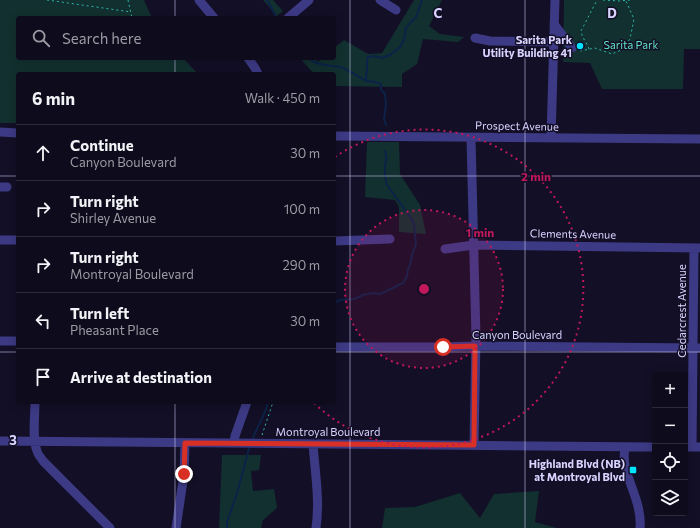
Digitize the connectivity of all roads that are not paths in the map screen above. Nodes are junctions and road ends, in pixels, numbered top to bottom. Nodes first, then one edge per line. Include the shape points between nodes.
1 (199, 0) edge
2 (309, 0) edge
3 (380, 0) edge
4 (555, 0) edge
5 (396, 10) dead end
6 (212, 16) edge
7 (290, 16) edge
8 (554, 24) junction
9 (475, 38) dead end
10 (554, 42) junction
11 (572, 48) road end
12 (249, 60) edge
13 (257, 72) edge
14 (0, 132) edge
15 (16, 133) edge
16 (336, 136) edge
17 (471, 138) junction
18 (551, 138) junction
19 (700, 139) edge
20 (390, 239) dead end
21 (0, 240) edge
22 (16, 240) edge
23 (336, 241) edge
24 (474, 245) junction
25 (697, 248) edge
26 (445, 249) dead end
27 (0, 341) edge
28 (16, 341) edge
29 (475, 346) junction
30 (336, 347) edge
31 (697, 348) edge
32 (35, 404) edge
33 (246, 404) edge
34 (0, 441) edge
35 (35, 441) junction
36 (185, 443) junction
37 (234, 443) junction
38 (313, 444) junction
39 (474, 445) junction
40 (624, 447) junction
41 (652, 447) edge
42 (692, 447) edge
43 (110, 528) edge
44 (176, 528) edge
45 (316, 528) edge
46 (640, 528) edge

1 - 6 street
2 - 7 street
3 - 5 street
4 - 8 street
8 - 10 street
8 - 11 street
9 - 10 street via 490,41
10 - 18 street
12 - 13 street
14 - 15 street
16 - 17 street, Prospect Avenue
17 - 18 street, Prospect Avenue
17 - 24 street
18 - 19 street, Prospect Avenue
20 - 23 street
21 - 22 street
24 - 25 street, Clements Avenue
24 - 26 street, Clements Avenue
24 - 29 street
25 - 31 street, Cedarcrest Avenue
27 - 28 street
29 - 30 street, Canyon Boulevard
29 - 31 street, Canyon Boulevard
29 - 39 street
31 - 42 street, Cedarcrest Avenue
32 - 35 street
33 - 37 street
34 - 35 street, Montroyal Boulevard
35 - 36 street, Montroyal Boulevard
35 - 43 street via 37,452 44,462
36 - 37 street, Montroyal Boulevard
36 - 44 street via 184,474
37 - 38 street, Montroyal Boulevard
38 - 39 street, Montroyal Boulevard
38 - 45 street via 318,502
39 - 40 street, Montroyal Boulevard
40 - 41 street, Montroyal Boulevard
40 - 46 street via 626,466 641,519

